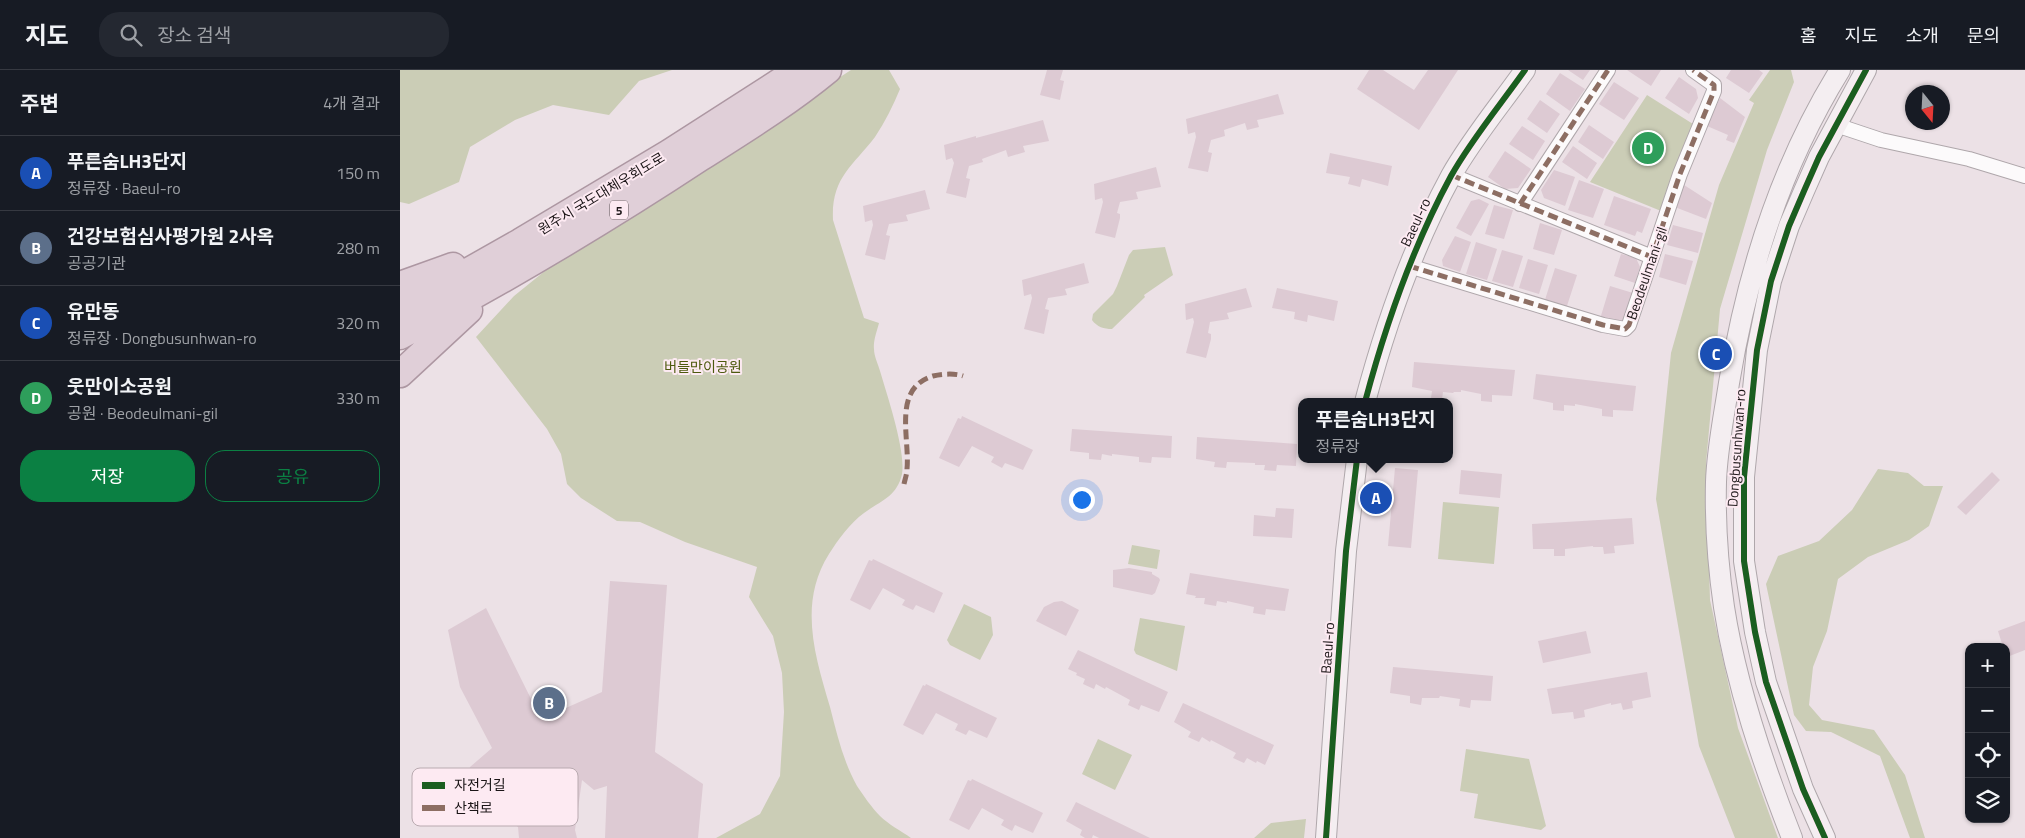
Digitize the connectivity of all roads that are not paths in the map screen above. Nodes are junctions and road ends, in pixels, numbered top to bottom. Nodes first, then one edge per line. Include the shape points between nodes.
1 (798, 70) edge
2 (828, 70) edge
3 (1525, 70) edge
4 (1608, 70) edge
5 (1693, 70) edge
6 (1840, 70) edge
7 (1860, 72) edge
8 (1836, 125) junction
9 (1451, 175) junction
10 (2025, 176) edge
11 (1520, 204) junction
12 (520, 242) junction
13 (1652, 257) junction
14 (1409, 266) junction
15 (400, 285) edge
16 (495, 285) junction
17 (400, 310) edge
18 (400, 336) edge
19 (400, 374) edge
20 (1365, 398) edge
21 (1357, 463) edge
22 (1326, 838) edge
23 (1792, 838) edge
24 (1825, 838) edge

1 - 12 highway, 원주시 국도대체우회도로 / 5
2 - 16 highway, 5 via 802,91 646,194
3 - 9 street, Baeul-ro
4 - 11 street
5 - 13 street, Beodeulmani-gil via 1714,85 1714,91 1680,174
6 - 23 street, Dongbusunhwan-ro via 1798,149 1752,274 1735,346 1716,481 1719,566 1729,633 1746,704
7 - 8 street, Dongbusunhwan-ro
8 - 10 street via 1881,140 1969,159
8 - 24 street, Dongbusunhwan-ro via 1789,226 1771,281 1756,350 1744,476 1744,562 1766,682 1803,789
9 - 11 street
9 - 14 street, Baeul-ro
11 - 13 street
12 - 15 highway
12 - 17 highway, 원주시 국도대체우회도로 / 5
13 - 14 street, Beodeulmani-gil via 1625,329
14 - 20 street, Baeul-ro via 1378,350
16 - 18 highway, 5
16 - 19 highway
21 - 22 street, Baeul-ro via 1346,551

